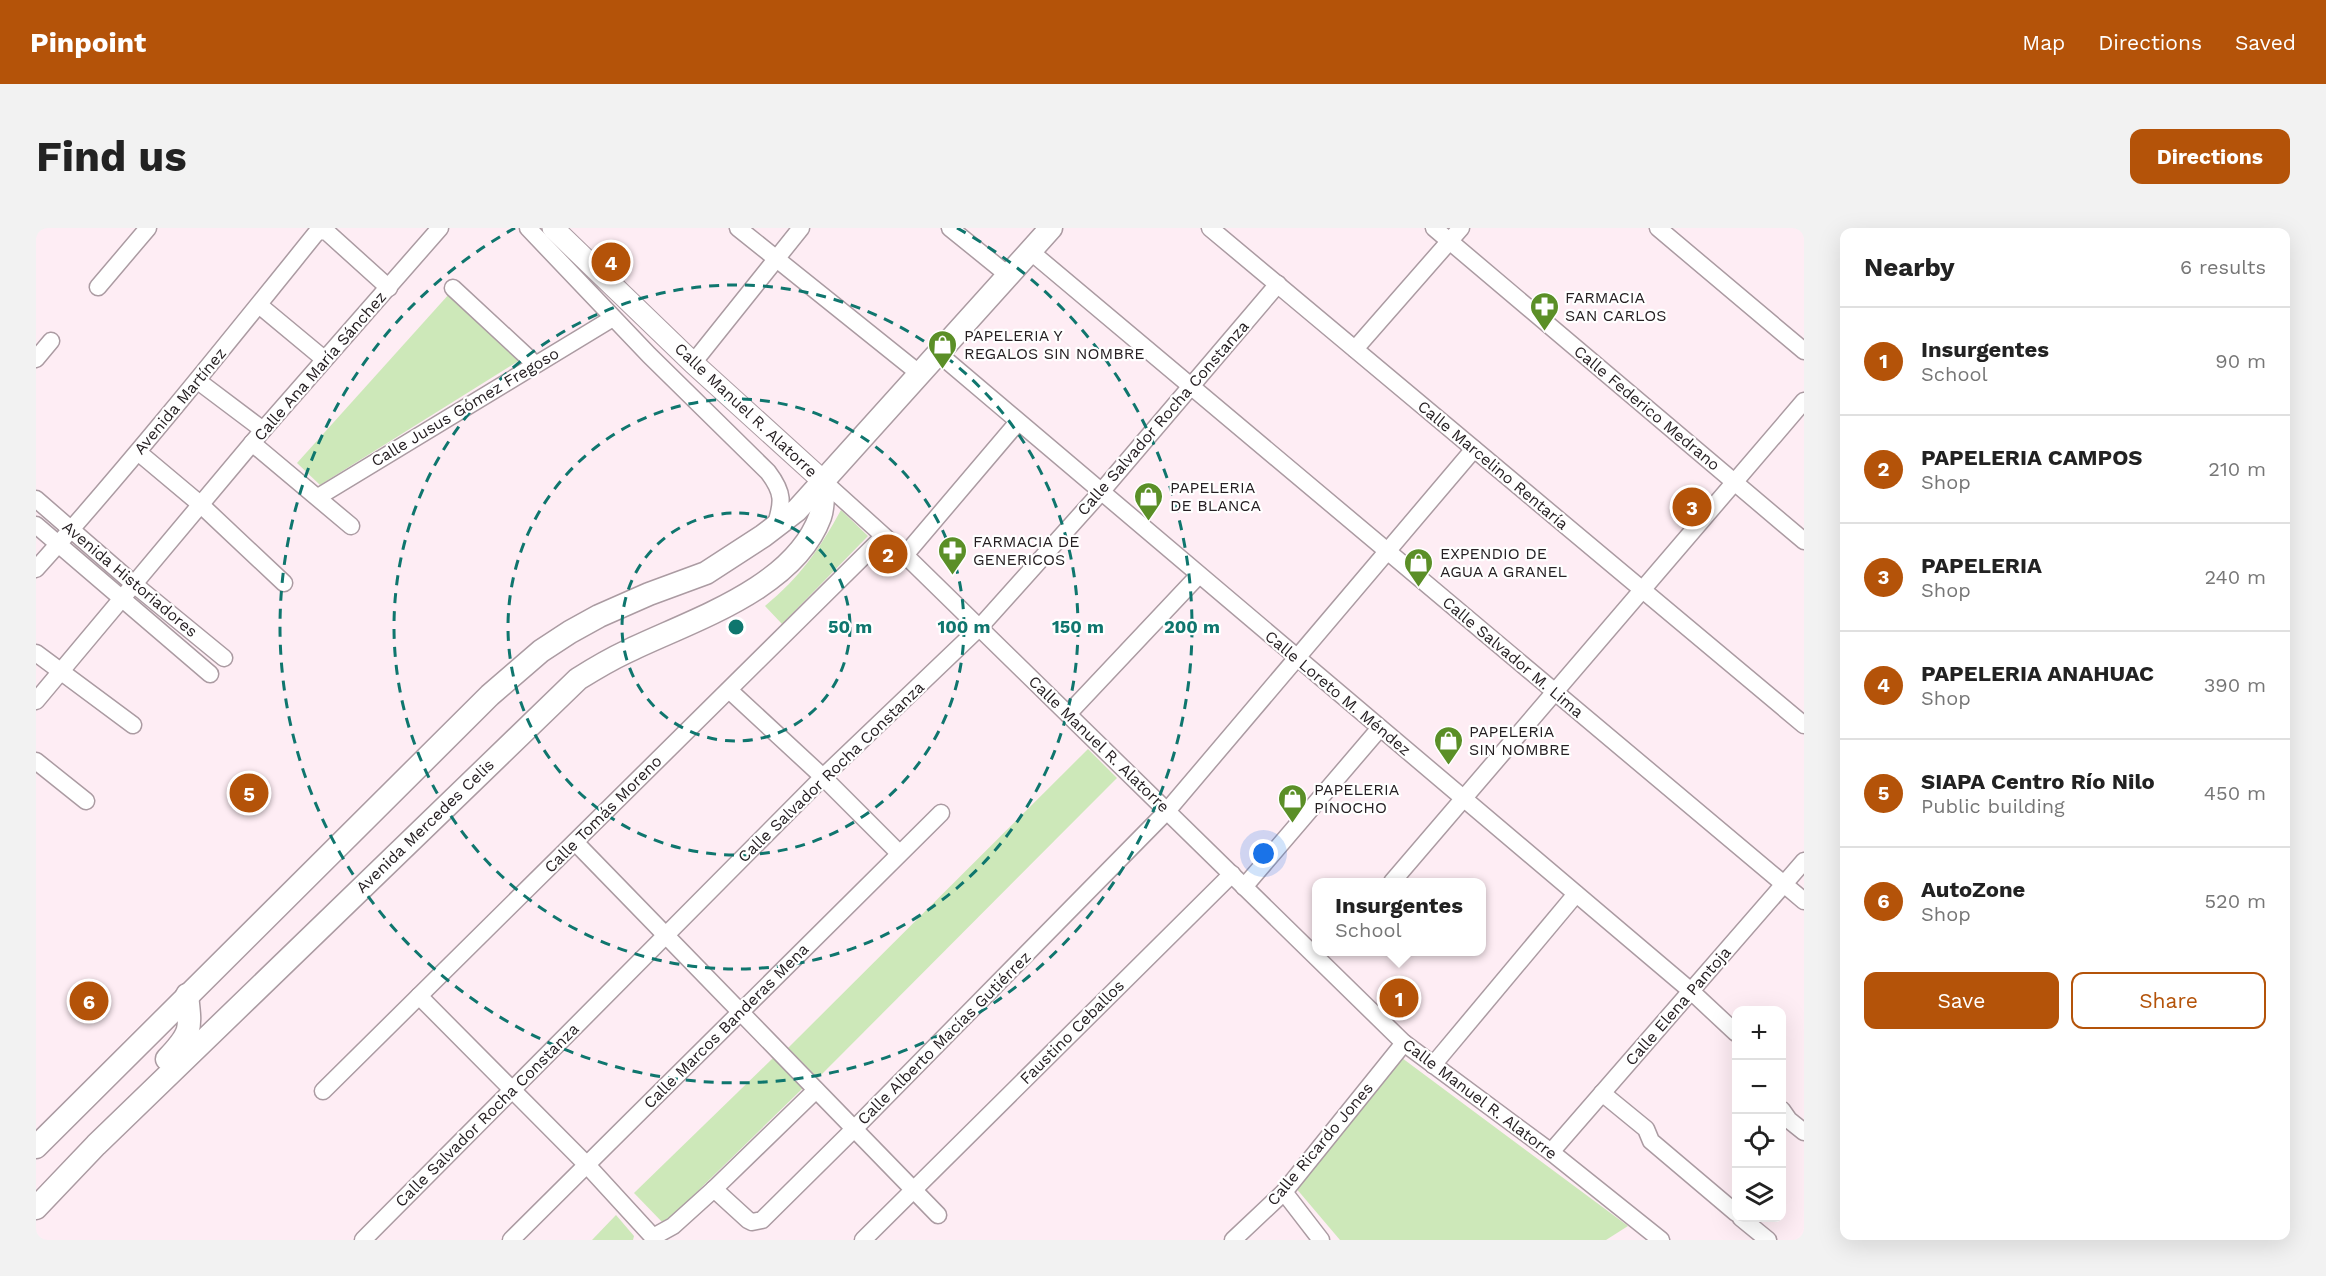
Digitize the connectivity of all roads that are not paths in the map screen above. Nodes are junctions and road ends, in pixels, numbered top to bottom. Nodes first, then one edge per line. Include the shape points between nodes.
1 (148, 228) edge
2 (440, 228) edge
3 (528, 228) edge
4 (553, 228) edge
5 (738, 228) edge
6 (801, 228) edge
7 (950, 228) edge
8 (1051, 228) edge
9 (1210, 228) edge
10 (1434, 228) edge
11 (1461, 228) edge
12 (1660, 229) edge
13 (1449, 241) junction
14 (1030, 251) junction
15 (777, 258) junction
16 (1008, 275) junction
17 (1278, 284) junction
18 (98, 287) dead end
19 (389, 288) junction
20 (453, 288) dead end
21 (259, 304) junction
22 (613, 318) junction
23 (51, 341) dead end
24 (1355, 349) junction
25 (1804, 351) edge
26 (939, 354) junction
27 (36, 359) edge
28 (324, 359) junction
29 (693, 363) junction
30 (535, 364) junction
31 (920, 374) junction
32 (198, 381) junction
33 (1190, 387) junction
34 (1804, 401) edge
35 (1018, 422) junction
36 (257, 437) junction
37 (1474, 449) junction
38 (138, 452) junction
39 (823, 481) junction
40 (1734, 482) junction
41 (1101, 492) junction
42 (318, 497) junction
43 (36, 499) edge
44 (200, 504) junction
45 (36, 525) edge
46 (351, 526) dead end
47 (775, 527) junction
48 (72, 530) junction
49 (883, 537) junction
50 (1804, 541) edge
51 (58, 544) junction
52 (1387, 551) junction
53 (905, 555) junction
54 (36, 569) edge
55 (1199, 575) junction
56 (284, 583) dead end
57 (135, 585) junction
58 (1642, 590) junction
59 (121, 599) junction
60 (980, 628) junction
61 (36, 653) edge
62 (1296, 657) junction
63 (224, 658) dead end
64 (61, 672) junction
65 (210, 674) dead end
66 (729, 690) junction
67 (1555, 692) junction
68 (36, 701) edge
69 (1068, 714) junction
70 (133, 725) dead end
71 (1804, 725) edge
72 (1380, 728) junction
73 (36, 761) edge
74 (823, 777) junction
75 (1464, 799) junction
76 (86, 801) dead end
77 (1167, 812) junction
78 (941, 813) dead end
79 (575, 842) junction
80 (898, 853) junction
81 (1804, 861) edge
82 (1232, 874) junction
83 (1395, 878) edge
84 (1784, 884) junction
85 (1244, 887) junction
86 (1576, 894) junction
87 (1804, 901) edge
88 (666, 936) junction
89 (1312, 944) edge
90 (1328, 958) edge
91 (1691, 991) junction
92 (187, 995) junction
93 (420, 996) junction
94 (740, 1012) junction
95 (1732, 1028) edge
96 (1404, 1043) junction
97 (1433, 1065) junction
98 (513, 1090) junction
99 (816, 1090) junction
100 (323, 1091) dead end
101 (1602, 1093) junction
102 (1785, 1114) edge
103 (855, 1129) junction
104 (1804, 1132) edge
105 (96, 1145) junction
106 (36, 1147) edge
107 (1551, 1152) junction
108 (586, 1165) junction
109 (714, 1189) junction
110 (913, 1190) junction
111 (1284, 1191) junction
112 (36, 1208) edge
113 (1732, 1209) edge
114 (938, 1215) dead end
115 (1746, 1222) edge
116 (653, 1239) edge
117 (363, 1240) edge
118 (512, 1240) edge
119 (863, 1240) edge
120 (1233, 1240) edge
121 (1321, 1240) edge
122 (1661, 1240) edge
123 (1768, 1240) edge

1 - 18 street
2 - 19 street, Calle Ana María Sánchez
3 - 22 street
4 - 29 street, Calle Manuel R. Alatorre
5 - 15 street
6 - 15 street
7 - 16 street
8 - 14 main road
9 - 17 street, Calle Marcelino Rentaría
10 - 13 street, Calle Federico Medrano
11 - 13 street
12 - 25 street
13 - 24 street
13 - 40 street, Calle Federico Medrano
14 - 16 main road
14 - 33 street, Calle Salvador M. Lima
15 - 29 street
15 - 31 street
16 - 26 main road
17 - 24 street, Calle Marcelino Rentaría
17 - 33 street, Calle Salvador Rocha Constanza
19 - 21 street, Avenida Martínez via 327,232 321,231
19 - 28 street, Calle Ana María Sánchez
20 - 30 street
21 - 28 street
21 - 32 street, Avenida Martínez
22 - 30 street, Calle Jusus Gómez Fregoso
22 - 47 street via 768,472 781,495
23 - 27 street
24 - 37 street, Calle Marcelino Rentaría
26 - 31 main road
26 - 35 street, Calle Loreto M. Méndez
28 - 36 street, Calle Ana María Sánchez
29 - 39 street, Calle Manuel R. Alatorre
30 - 42 street, Calle Jusus Gómez Fregoso
31 - 39 main road
32 - 36 street
32 - 38 street, Avenida Martínez
33 - 41 street, Calle Salvador Rocha Constanza
33 - 52 street, Calle Salvador M. Lima
34 - 40 street
35 - 41 street, Calle Loreto M. Méndez
35 - 53 street
36 - 42 street
36 - 44 street, Calle Ana María Sánchez
37 - 52 street, Calle Alberto Macías Gutiérrez
37 - 58 street, Calle Marcelino Rentaría
38 - 44 street
38 - 48 street, Avenida Martínez
39 - 47 main road
39 - 49 street, Calle Manuel R. Alatorre
39 - 105 main road, Avenida Mercedes Celis via 820,517 784,567 734,603 628,651 578,679
40 - 50 street, Calle Federico Medrano
40 - 58 street
41 - 55 street, Calle Loreto M. Méndez
41 - 60 street, Calle Salvador Rocha Constanza
42 - 46 street
43 - 48 street, Avenida Historiadores
44 - 56 street
44 - 57 street, Calle Ana María Sánchez
45 - 51 street, Avenida Historiadores
47 - 92 main road via 706,573 599,616 541,651 490,695
48 - 51 street, Avenida Martínez
48 - 57 street, Avenida Historiadores
49 - 53 street, Calle Manuel R. Alatorre
49 - 66 street, Calle Tomás Moreno
51 - 54 street, Avenida Martínez
51 - 59 street, Avenida Historiadores
52 - 62 street, Calle Alberto Macías Gutiérrez
52 - 67 street, Calle Salvador M. Lima
53 - 60 street, Calle Manuel R. Alatorre
55 - 62 street, Calle Loreto M. Méndez
55 - 69 street
57 - 59 street, Calle Ana María Sánchez
57 - 63 street, Avenida Historiadores
58 - 67 street
58 - 71 street, Calle Marcelino Rentaría
59 - 64 street, Calle Ana María Sánchez
59 - 65 street, Avenida Historiadores
60 - 69 street, Calle Manuel R. Alatorre
60 - 74 street, Calle Salvador Rocha Constanza
61 - 64 street
62 - 72 street, Calle Loreto M. Méndez
62 - 77 street, Calle Alberto Macías Gutiérrez
64 - 68 street, Calle Ana María Sánchez
64 - 70 street
66 - 74 street
66 - 79 street, Calle Tomás Moreno
67 - 75 street
67 - 84 street, Calle Salvador M. Lima
69 - 77 street, Calle Manuel R. Alatorre
72 - 75 street, Calle Loreto M. Méndez
72 - 85 street
73 - 76 street
74 - 80 street
74 - 88 street, Calle Salvador Rocha Constanza
75 - 83 street
75 - 86 street, Calle Loreto M. Méndez
77 - 82 street, Calle Manuel R. Alatorre
77 - 103 street, Calle Alberto Macías Gutiérrez
78 - 80 street, Calle Marcos Banderas Mena
79 - 88 street
79 - 93 street, Calle Tomás Moreno
80 - 94 street, Calle Marcos Banderas Mena
81 - 84 street, Calle Elena Pantoja
82 - 85 street, Calle Manuel R. Alatorre
82 - 110 street, Faustino Ceballos
84 - 87 street, Calle Salvador M. Lima
84 - 91 street, Calle Elena Pantoja
85 - 89 street, Calle Manuel R. Alatorre
86 - 91 street, Calle Loreto M. Méndez
86 - 97 street
88 - 94 street
88 - 98 street, Calle Salvador Rocha Constanza
90 - 96 street, Calle Manuel R. Alatorre
91 - 95 street, Calle Loreto M. Méndez
91 - 101 street, Calle Elena Pantoja
92 - 105 main road via 190,1030 181,1045 110,1120
92 - 106 main road
93 - 98 street
93 - 100 street, Calle Tomás Moreno
94 - 99 street
94 - 108 street, Calle Marcos Banderas Mena
96 - 97 street, Calle Manuel R. Alatorre
96 - 111 street, Calle Ricardo Jones
97 - 107 street, Calle Manuel R. Alatorre
98 - 108 street
98 - 117 street, Calle Salvador Rocha Constanza
99 - 103 street
99 - 109 street
101 - 107 street, Calle Elena Pantoja
101 - 113 street via 1646,1129 1651,1141
102 - 104 street
103 - 109 street, Calle Alberto Macías Gutiérrez via 759,1222 748,1220
103 - 110 street
105 - 112 main road, Avenida Mercedes Celis
107 - 122 street, Calle Manuel R. Alatorre
108 - 116 street
108 - 118 street, Calle Marcos Banderas Mena
109 - 116 street
110 - 114 street
110 - 119 street, Faustino Ceballos
111 - 120 street, Calle Ricardo Jones
111 - 121 street
115 - 123 street

